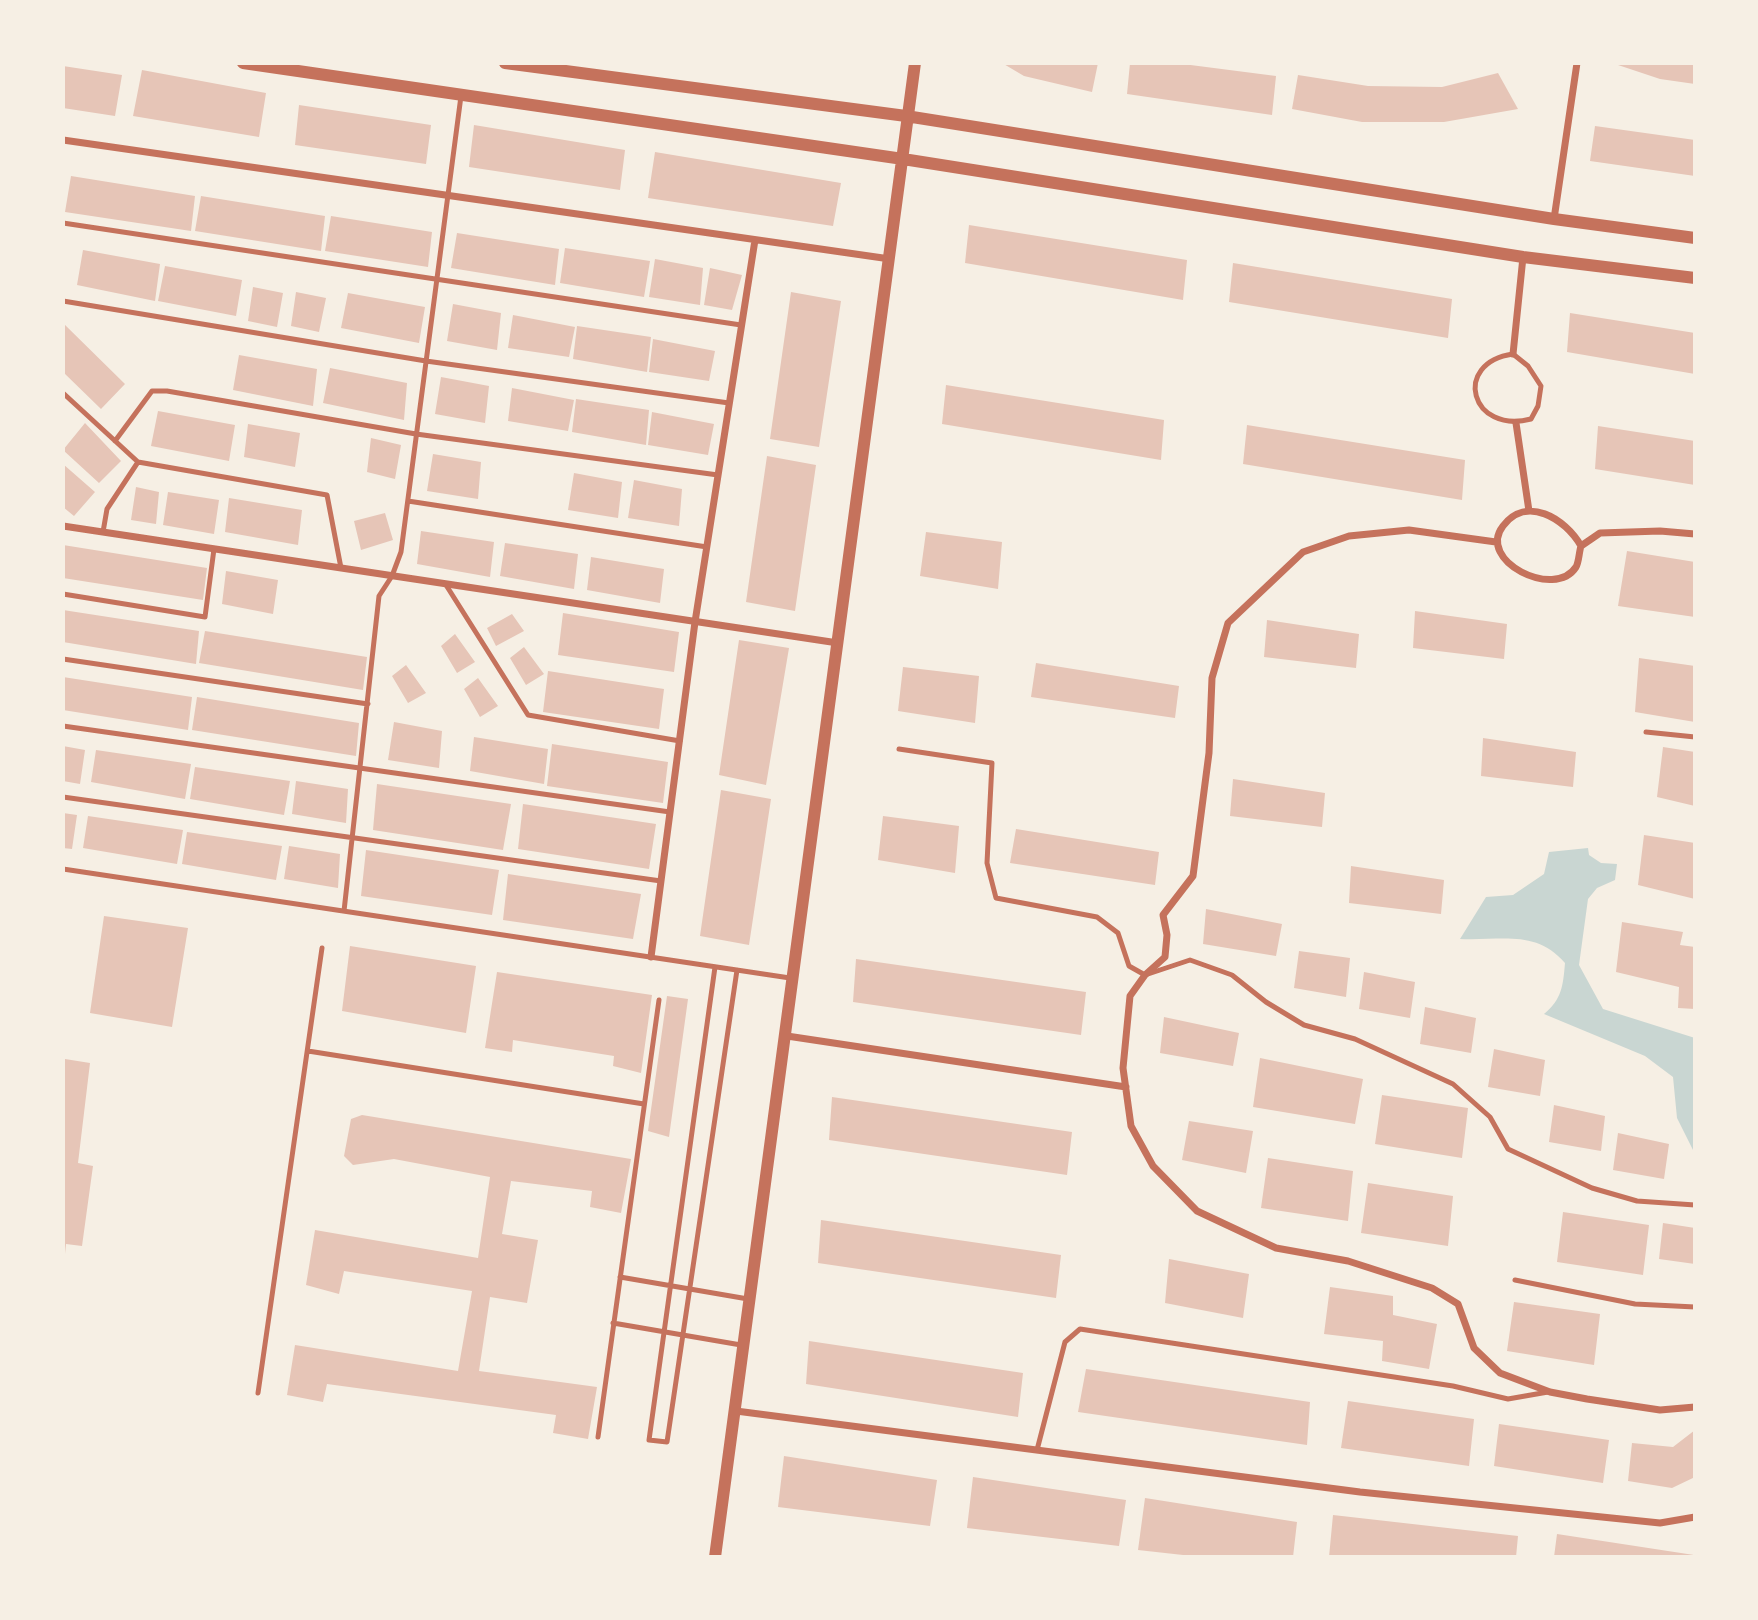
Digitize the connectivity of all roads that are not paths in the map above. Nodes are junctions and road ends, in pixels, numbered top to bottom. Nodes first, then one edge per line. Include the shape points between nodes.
1 (243, 63) edge
2 (505, 63) edge
3 (915, 63) edge
4 (1577, 63) edge
5 (461, 95) junction
6 (906, 116) junction
7 (63, 139) edge
8 (903, 159) junction
9 (448, 195) junction
10 (1554, 219) junction
11 (63, 223) edge
12 (1695, 238) edge
13 (755, 240) junction
14 (1523, 257) junction
15 (890, 259) junction
16 (1695, 278) edge
17 (437, 280) junction
18 (63, 301) edge
19 (741, 325) junction
20 (1513, 354) junction
21 (426, 361) junction
22 (63, 393) edge
23 (729, 403) junction
24 (1516, 423) junction
25 (416, 434) junction
26 (115, 441) junction
27 (138, 462) junction
28 (718, 475) junction
29 (408, 500) junction
30 (1529, 511) junction
31 (63, 526) edge
32 (103, 532) junction
33 (1695, 534) edge
34 (1496, 542) junction
35 (1581, 546) junction
36 (707, 547) junction
37 (214, 549) junction
38 (341, 568) junction
39 (392, 576) junction
40 (446, 585) junction
41 (63, 594) edge
42 (695, 622) junction
43 (838, 643) junction
44 (63, 659) edge
45 (368, 704) junction
46 (63, 726) edge
47 (1646, 732) dead end
48 (1695, 737) edge
49 (680, 741) junction
50 (899, 749) dead end
51 (360, 768) junction
52 (63, 797) edge
53 (670, 812) junction
54 (352, 838) junction
55 (63, 869) edge
56 (661, 881) junction
57 (344, 911) junction
58 (322, 948) dead end
59 (651, 957) junction
60 (715, 967) junction
61 (737, 970) junction
62 (1145, 975) junction
63 (793, 978) junction
64 (659, 1000) dead end
65 (787, 1036) junction
66 (307, 1051) junction
67 (1126, 1087) junction
68 (644, 1104) junction
69 (1695, 1205) edge
70 (620, 1277) junction
71 (1514, 1280) dead end
72 (670, 1286) junction
73 (690, 1289) junction
74 (751, 1299) junction
75 (1695, 1307) edge
76 (613, 1324) junction
77 (664, 1332) junction
78 (683, 1335) junction
79 (745, 1346) junction
80 (1550, 1392) junction
81 (258, 1393) dead end
82 (1695, 1407) edge
83 (736, 1411) junction
84 (598, 1437) dead end
85 (1037, 1450) junction
86 (1695, 1517) edge
87 (715, 1557) edge

1 - 5 street
2 - 6 street
3 - 6 street
4 - 10 street
5 - 8 street
5 - 9 lane
6 - 8 street
6 - 10 street
7 - 9 street
8 - 14 street
8 - 15 street
9 - 13 street
9 - 17 lane
10 - 12 street
11 - 17 lane
13 - 15 street
13 - 19 street
14 - 16 street
14 - 20 street
15 - 43 street
17 - 19 lane
17 - 21 lane
18 - 21 lane
19 - 23 street
20 - 24 lane via 1541,386 1531,419
20 - 24 lane via 1494,357 1483,365 1475,383 1485,413
21 - 23 lane
21 - 25 lane
22 - 26 lane
23 - 28 street
24 - 30 street
25 - 26 lane via 152,391
25 - 28 lane
25 - 29 lane
26 - 27 lane
27 - 32 lane via 107,509
27 - 38 lane via 327,495
28 - 36 street
29 - 36 lane
29 - 39 lane via 401,552
30 - 34 street via 1510,516
30 - 35 street via 1556,519
31 - 32 street
32 - 37 street
33 - 35 street via 1600,533
34 - 35 street via 1503,559 1521,572 1552,580 1566,578 1577,566
34 - 62 street via 1409,530 1349,536 1303,552 1228,623 1212,678 1209,753 1193,876 1163,915 1166,957
36 - 42 street
37 - 38 street
37 - 41 lane via 205,617
38 - 39 street
39 - 40 street
39 - 45 lane via 379,596
40 - 42 street
40 - 49 lane via 528,715
42 - 43 street
42 - 49 street
43 - 63 street
44 - 45 lane
45 - 51 lane
46 - 51 lane
47 - 48 lane
49 - 53 street
50 - 62 lane via 992,763 987,863 996,898 1097,918 1118,933 1129,966
51 - 53 lane
51 - 54 lane
52 - 54 lane
53 - 56 street
54 - 56 lane
54 - 57 lane
55 - 57 lane
56 - 59 street
57 - 59 lane
58 - 66 lane
59 - 60 lane
60 - 61 lane
60 - 72 lane
61 - 63 lane
61 - 73 lane
62 - 67 street via 1130,996
62 - 69 lane via 1190,960 1232,975 1304,1025 1355,1039 1453,1084 1490,1117 1507,1149 1614,1195
63 - 65 street
64 - 68 lane
65 - 67 street
65 - 74 street
66 - 68 lane
66 - 81 lane
67 - 80 street via 1131,1126 1153,1166 1197,1211 1276,1248 1348,1261 1432,1288 1458,1304 1474,1348 1500,1373
68 - 70 lane
70 - 72 lane
70 - 76 lane
71 - 75 lane via 1635,1304
72 - 73 lane
72 - 77 lane
73 - 74 lane
73 - 78 lane
74 - 79 street
76 - 77 lane
76 - 84 lane
77 - 78 lane
77 - 78 lane via 649,1440 667,1442
78 - 79 lane
79 - 83 street
80 - 82 street via 1660,1410
80 - 85 lane via 1508,1399 1453,1386 1080,1329 1065,1342
83 - 85 street
83 - 87 street
85 - 86 street via 1360,1492 1619,1519 1660,1523

